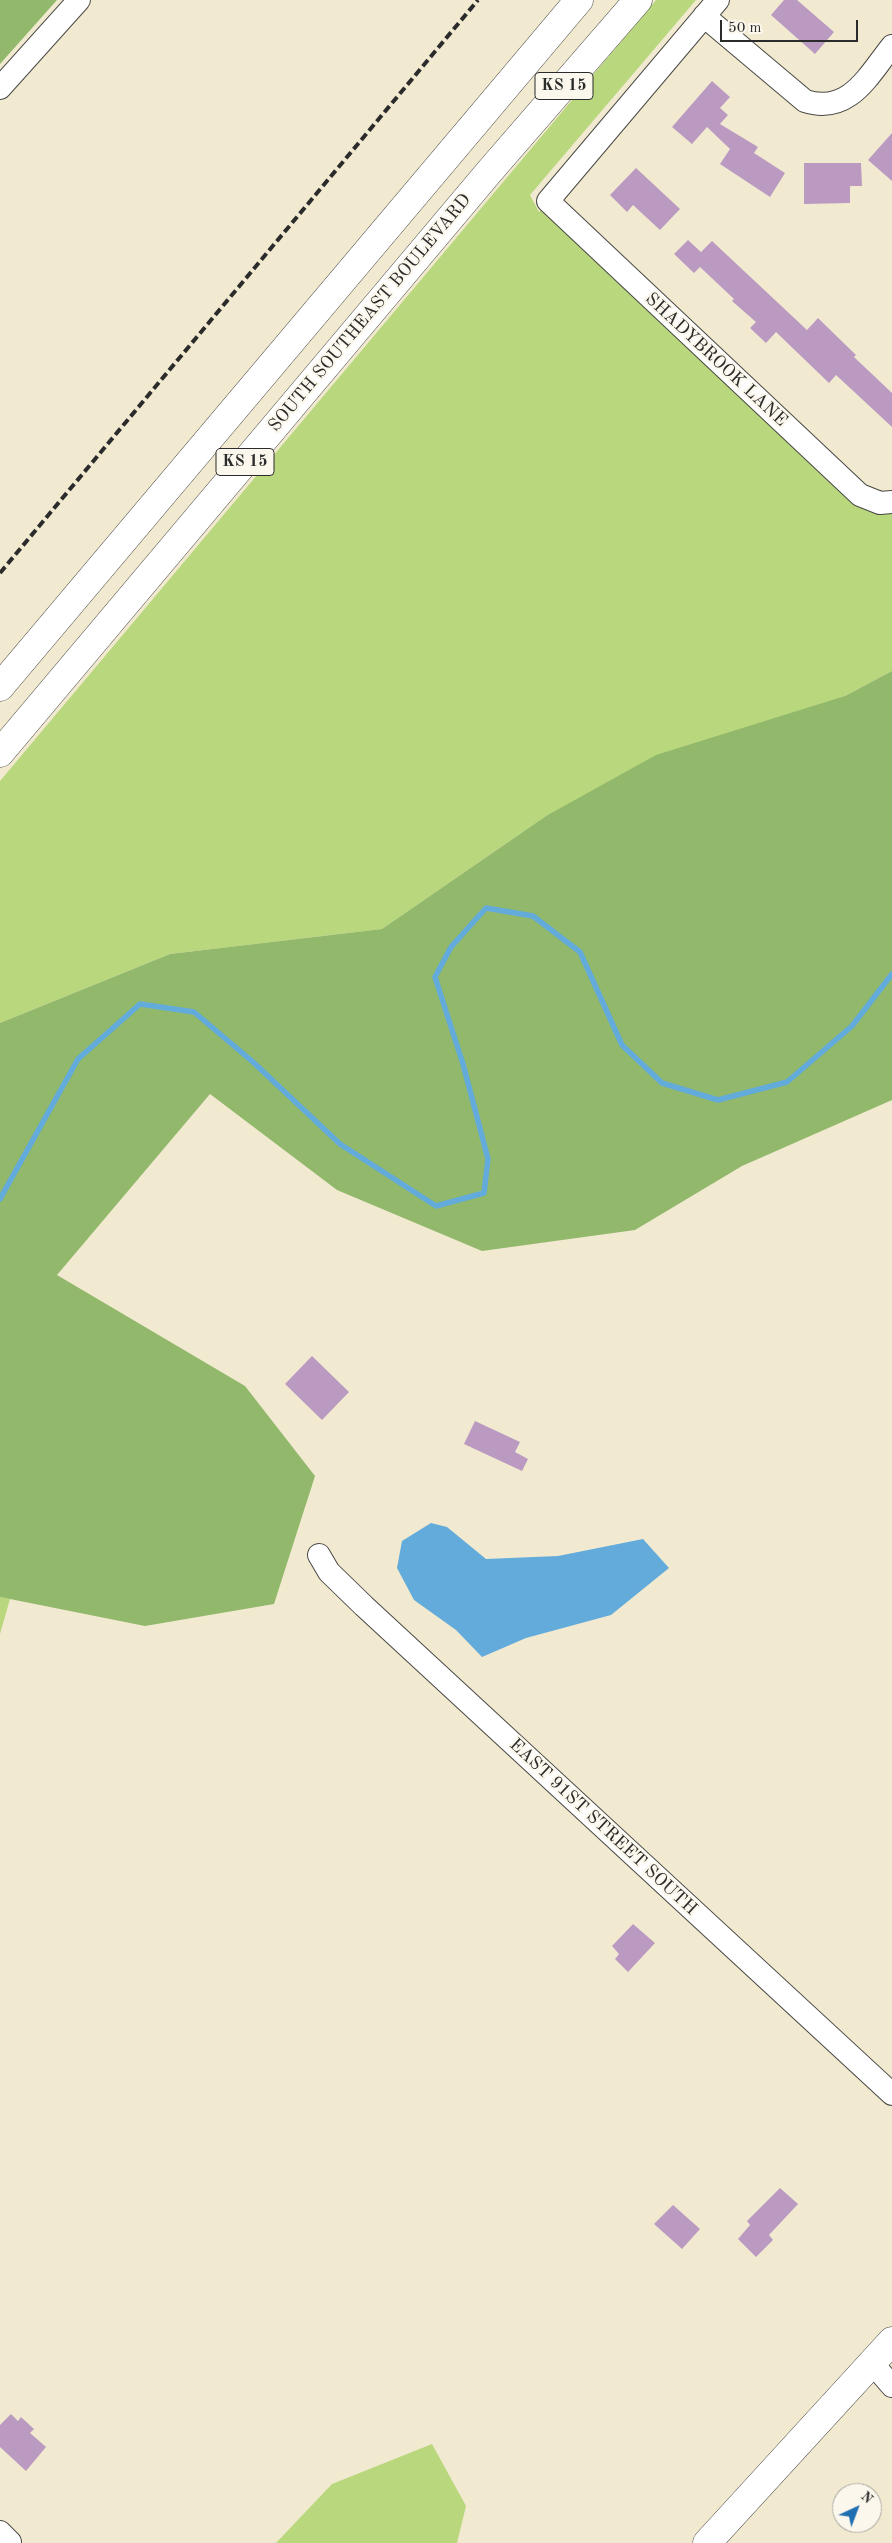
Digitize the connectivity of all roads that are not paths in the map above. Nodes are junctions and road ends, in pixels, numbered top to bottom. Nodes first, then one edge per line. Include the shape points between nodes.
1 (79, 0) edge
2 (579, 0) edge
3 (638, 0) edge
4 (711, 8) edge
5 (892, 46) edge
6 (0, 88) edge
7 (892, 502) edge
8 (0, 687) edge
9 (0, 753) edge
10 (319, 1555) dead end
11 (892, 2094) edge
12 (892, 2341) edge
13 (872, 2363) junction
14 (892, 2386) edge
15 (707, 2543) edge

1 - 6 street
2 - 8 main road, KS 15
3 - 9 main road, SOUTH SOUTHEAST BOULEVARD / KS 15
4 - 5 street via 805,101 817,105 838,103 852,94
4 - 7 street, SHADYBROOK LANE via 548,202 860,495 880,503
10 - 11 street, EAST 91ST STREET SOUTH via 329,1572 364,1606
12 - 13 main road
13 - 14 street
13 - 15 main road

